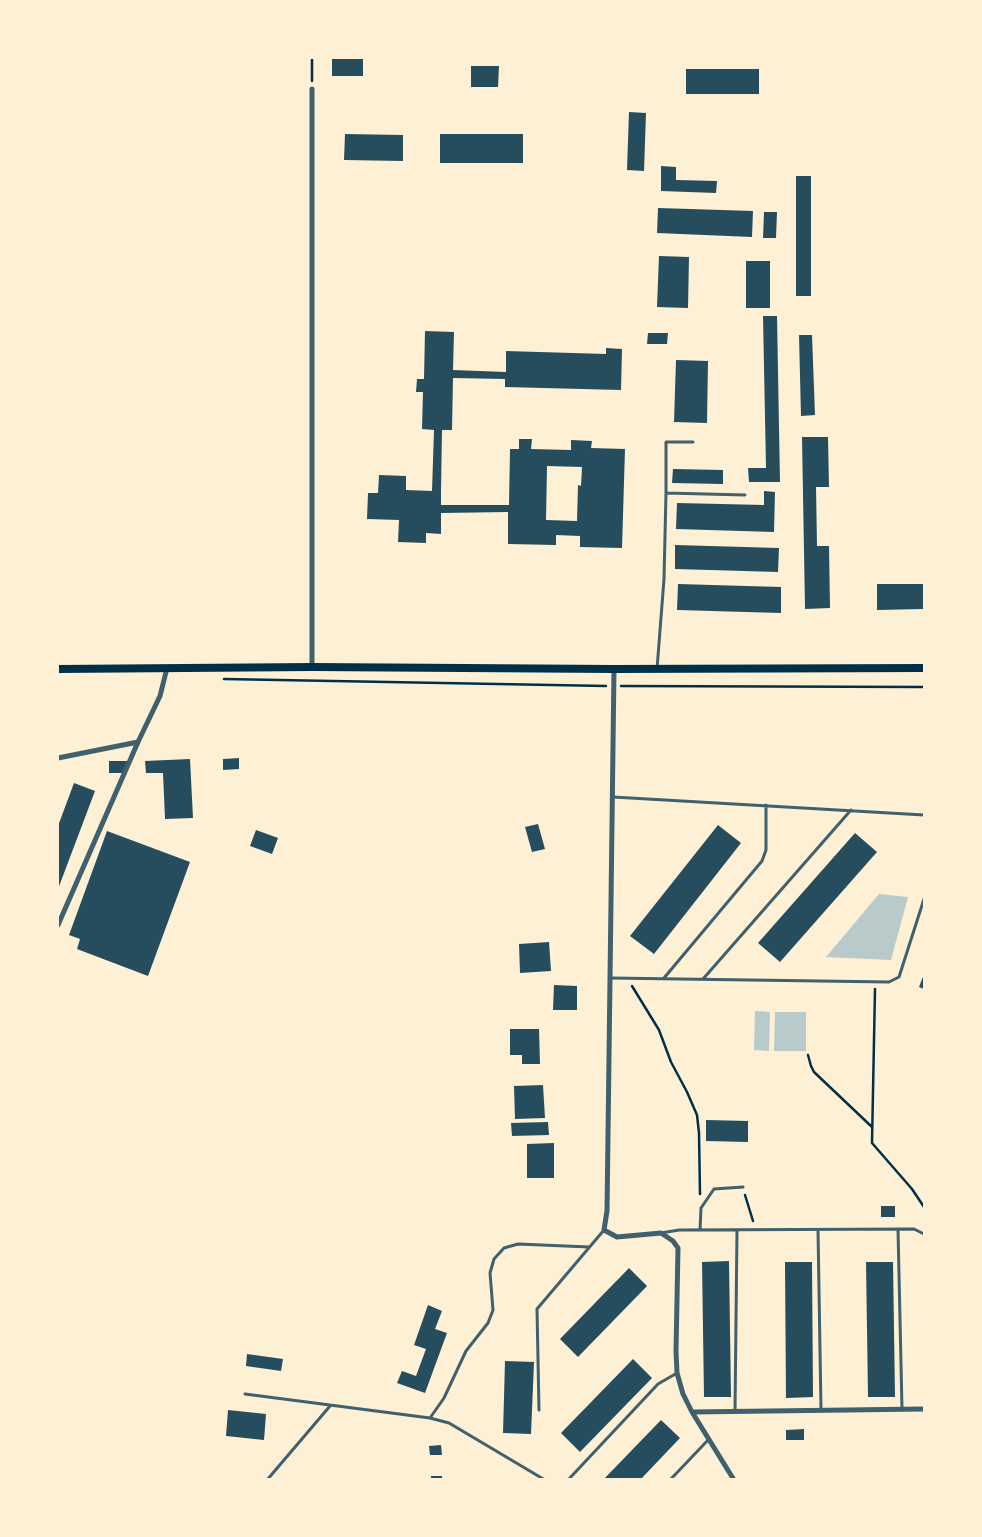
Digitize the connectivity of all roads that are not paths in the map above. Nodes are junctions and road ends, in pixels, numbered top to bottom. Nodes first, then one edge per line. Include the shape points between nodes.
1 (312, 89) road end
2 (693, 442) dead end
3 (666, 493) junction
4 (745, 495) dead end
5 (312, 667) junction
6 (167, 668) junction
7 (924, 668) edge
8 (58, 669) edge
9 (614, 669) junction
10 (657, 669) junction
11 (138, 742) junction
12 (58, 758) edge
13 (613, 796) junction
14 (766, 805) junction
15 (851, 810) junction
16 (924, 815) edge
17 (924, 899) edge
18 (58, 926) edge
19 (610, 978) junction
20 (663, 978) junction
21 (703, 979) junction
22 (743, 1187) road end
23 (898, 1229) junction
24 (604, 1230) junction
25 (700, 1230) junction
26 (737, 1230) junction
27 (818, 1230) junction
28 (661, 1233) junction
29 (924, 1234) edge
30 (589, 1248) junction
31 (678, 1373) junction
32 (245, 1394) dead end
33 (330, 1405) junction
34 (924, 1408) edge
35 (902, 1409) junction
36 (539, 1410) dead end
37 (821, 1410) junction
38 (692, 1412) junction
39 (735, 1412) junction
40 (430, 1418) junction
41 (708, 1439) junction
42 (267, 1480) edge
43 (545, 1480) edge
44 (568, 1480) edge
45 (670, 1480) edge
46 (734, 1480) edge

1 - 5 street
2 - 3 lane via 666,442
3 - 4 lane
3 - 10 lane
5 - 6 main road
5 - 9 main road
6 - 8 main road
6 - 11 street via 160,696
7 - 10 main road
9 - 10 main road
9 - 13 street
11 - 12 street
11 - 18 street
13 - 14 lane
13 - 19 street
14 - 15 lane
14 - 20 lane via 766,850 762,861
15 - 16 lane
15 - 21 lane
17 - 21 lane via 899,977 889,982
19 - 20 lane
19 - 24 street via 607,1210
20 - 21 lane
22 - 25 lane via 714,1189 701,1208
23 - 27 lane
23 - 29 lane via 914,1229
23 - 35 lane
24 - 28 street via 618,1237
24 - 30 lane
25 - 26 lane
25 - 28 lane
26 - 27 lane
26 - 39 lane
27 - 37 lane
28 - 31 street via 678,1248
30 - 36 lane via 537,1309
30 - 40 lane via 518,1244 504,1248 494,1259 490,1273 493,1310 488,1323 466,1351 444,1398
31 - 38 street
31 - 44 lane via 658,1384
32 - 33 lane
33 - 40 lane
33 - 42 lane
34 - 35 street
35 - 37 street
37 - 39 street
38 - 39 street
38 - 41 street
40 - 43 lane via 449,1423
41 - 45 lane
41 - 46 street

